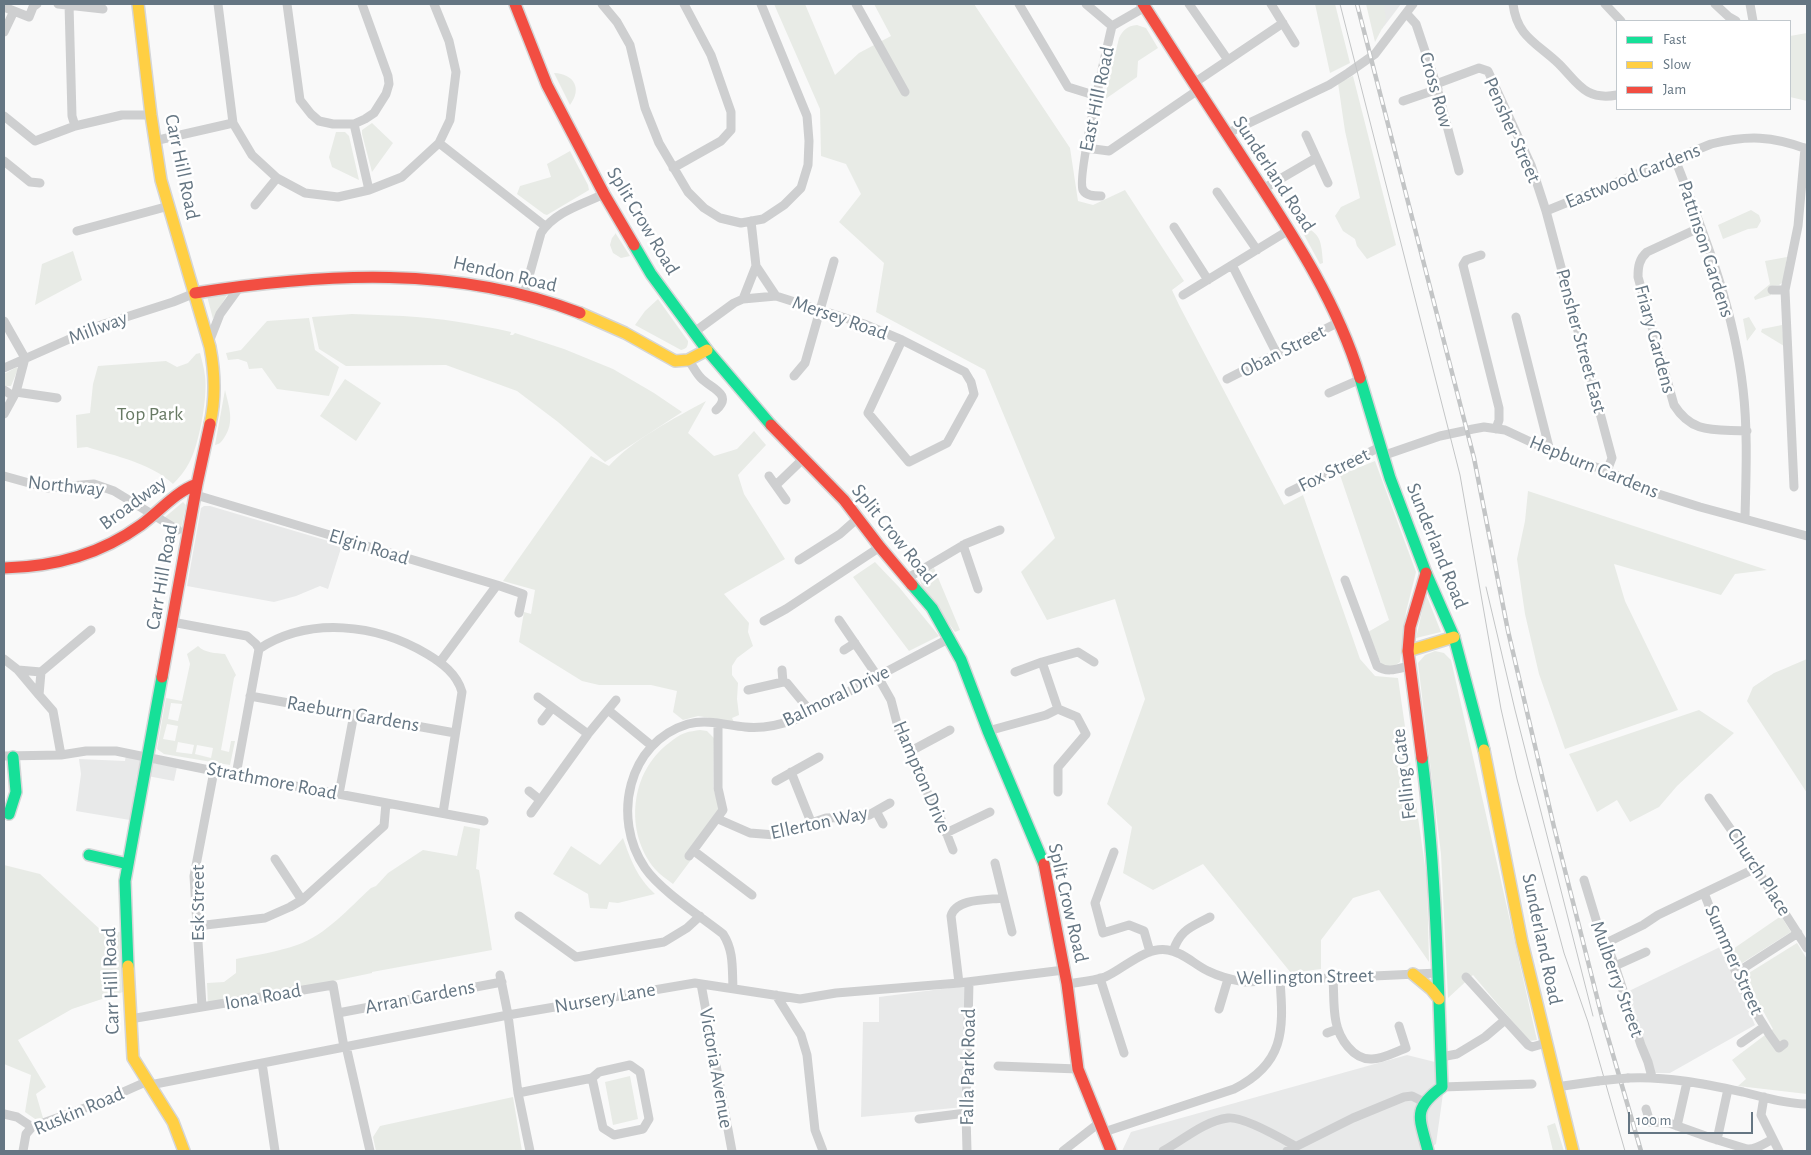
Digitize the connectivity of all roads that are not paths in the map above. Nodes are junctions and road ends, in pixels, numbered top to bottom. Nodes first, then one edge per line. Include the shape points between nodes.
1 (37, 4) edge
2 (58, 4) edge
3 (69, 4) edge
4 (138, 4) edge
5 (218, 4) edge
6 (287, 4) edge
7 (362, 4) edge
8 (434, 4) edge
9 (515, 4) edge
10 (602, 4) edge
11 (684, 4) edge
12 (760, 4) edge
13 (856, 4) edge
14 (1019, 4) edge
15 (1086, 4) edge
16 (1271, 4) edge
17 (1413, 4) edge
18 (1513, 4) edge
19 (1605, 4) edge
20 (1715, 4) edge
21 (1750, 4) edge
22 (1193, 5) edge
23 (1144, 6) edge
24 (4, 7) edge
25 (103, 9) dead end
26 (14, 11) junction
27 (1406, 13) junction
28 (1620, 20) edge
29 (1734, 20) edge
30 (1753, 20) edge
31 (1283, 23) junction
32 (1112, 26) junction
33 (4, 32) edge
34 (1295, 43) dead end
35 (1228, 60) junction
36 (1196, 87) junction
37 (1437, 87) junction
38 (905, 92) dead end
39 (1616, 95) edge
40 (1097, 96) junction
41 (1403, 101) dead end
42 (150, 115) junction
43 (4, 116) edge
44 (232, 123) junction
45 (354, 124) junction
46 (75, 126) junction
47 (1226, 134) junction
48 (1306, 135) dead end
49 (154, 141) junction
50 (439, 143) junction
51 (1086, 148) junction
52 (1806, 149) edge
53 (1316, 158) junction
54 (1676, 160) junction
55 (4, 161) edge
56 (674, 168) junction
57 (1458, 171) dead end
58 (277, 178) junction
59 (40, 183) dead end
60 (1328, 183) dead end
61 (1263, 189) junction
62 (369, 190) junction
63 (1217, 192) dead end
64 (604, 194) junction
65 (1101, 196) dead end
66 (255, 205) dead end
67 (169, 206) junction
68 (1546, 211) junction
69 (751, 221) junction
70 (545, 226) junction
71 (1174, 227) dead end
72 (1701, 227) junction
73 (1289, 230) junction
74 (76, 231) dead end
75 (1257, 250) junction
76 (1481, 255) dead end
77 (834, 261) dead end
78 (1232, 265) junction
79 (756, 266) junction
80 (1208, 280) junction
81 (241, 285) junction
82 (1772, 290) dead end
83 (1785, 290) junction
84 (195, 293) junction
85 (524, 294) junction
86 (1183, 295) dead end
87 (776, 296) junction
88 (743, 299) junction
89 (821, 310) junction
90 (1516, 317) dead end
91 (4, 321) edge
92 (1339, 322) junction
93 (693, 333) junction
94 (902, 340) junction
95 (209, 342) junction
96 (706, 350) junction
97 (1277, 354) junction
98 (25, 358) junction
99 (689, 361) junction
100 (4, 368) edge
101 (794, 376) dead end
102 (1227, 379) dead end
103 (1361, 379) junction
104 (4, 390) edge
105 (1329, 393) dead end
106 (14, 394) junction
107 (57, 398) dead end
108 (716, 410) dead end
109 (4, 414) edge
110 (1496, 429) junction
111 (1746, 431) junction
112 (1381, 451) junction
113 (1550, 451) junction
114 (803, 459) junction
115 (1608, 471) junction
116 (4, 476) edge
117 (769, 476) dead end
118 (776, 485) junction
119 (1794, 487) dead end
120 (196, 490) junction
121 (1289, 492) dead end
122 (786, 500) dead end
123 (154, 515) junction
124 (858, 518) junction
125 (1745, 518) junction
126 (178, 530) dead end
127 (1000, 530) dead end
128 (1807, 536) edge
129 (963, 545) junction
130 (880, 547) junction
131 (799, 560) dead end
132 (4, 568) edge
133 (1426, 573) junction
134 (906, 579) junction
135 (1345, 580) dead end
136 (497, 584) junction
137 (978, 590) dead end
138 (519, 613) dead end
139 (839, 620) dead end
140 (172, 622) junction
141 (764, 622) dead end
142 (91, 630) dead end
143 (1454, 637) junction
144 (950, 638) junction
145 (855, 643) junction
146 (259, 649) junction
147 (844, 650) dead end
148 (1408, 651) junction
149 (4, 659) edge
150 (440, 662) junction
151 (1042, 662) junction
152 (1094, 662) dead end
153 (1409, 666) junction
154 (18, 670) junction
155 (782, 670) dead end
156 (41, 672) junction
157 (1015, 672) dead end
158 (878, 677) junction
159 (783, 682) junction
160 (748, 690) dead end
161 (39, 695) junction
162 (250, 696) junction
163 (538, 697) dead end
164 (616, 700) dead end
165 (552, 708) junction
166 (1058, 709) junction
167 (608, 710) junction
168 (811, 712) junction
169 (354, 714) junction
170 (542, 721) dead end
171 (718, 724) junction
172 (950, 730) dead end
173 (988, 731) junction
174 (455, 733) junction
175 (588, 734) junction
176 (652, 746) junction
177 (910, 752) junction
178 (61, 755) junction
179 (8, 756) edge
180 (147, 757) junction
181 (819, 757) dead end
182 (214, 771) junction
183 (791, 772) junction
184 (236, 774) junction
185 (776, 781) dead end
186 (529, 791) dead end
187 (1058, 792) dead end
188 (339, 794) junction
189 (1709, 798) dead end
190 (540, 800) junction
191 (386, 803) junction
192 (890, 803) dead end
193 (531, 812) dead end
194 (876, 812) junction
195 (990, 812) dead end
196 (443, 813) junction
197 (9, 814) dead end
198 (718, 818) junction
199 (484, 821) dead end
200 (811, 822) junction
201 (883, 824) dead end
202 (946, 833) junction
203 (952, 850) dead end
204 (1114, 852) dead end
205 (89, 855) dead end
206 (275, 859) dead end
207 (995, 863) dead end
208 (128, 864) junction
209 (1756, 868) junction
210 (1584, 880) dead end
211 (1704, 893) junction
212 (752, 895) dead end
213 (1003, 898) junction
214 (302, 900) junction
215 (519, 916) dead end
216 (700, 916) junction
217 (1210, 917) dead end
218 (197, 926) junction
219 (1012, 932) dead end
220 (1798, 933) junction
221 (1606, 943) junction
222 (1807, 948) edge
223 (1173, 951) junction
224 (1150, 952) junction
225 (1646, 952) dead end
226 (1615, 966) junction
227 (1064, 970) junction
228 (1438, 973) junction
229 (1736, 973) junction
230 (1413, 974) junction
231 (1466, 977) dead end
232 (1100, 978) junction
233 (1334, 978) junction
234 (1228, 979) junction
235 (1280, 981) junction
236 (964, 983) junction
237 (701, 984) junction
238 (1066, 984) junction
239 (732, 988) junction
240 (776, 995) junction
241 (1439, 999) junction
242 (202, 1007) junction
243 (1219, 1009) dead end
244 (338, 1013) junction
245 (508, 1015) junction
246 (130, 1019) junction
247 (1505, 1020) junction
248 (1399, 1026) dead end
249 (1764, 1027) junction
250 (1338, 1029) junction
251 (1327, 1033) dead end
252 (1546, 1043) junction
253 (1741, 1043) dead end
254 (1784, 1044) dead end
255 (345, 1047) junction
256 (1124, 1053) dead end
257 (1441, 1057) junction
258 (262, 1063) junction
259 (998, 1066) dead end
260 (1078, 1069) junction
261 (1652, 1077) junction
262 (592, 1078) junction
263 (1687, 1082) junction
264 (149, 1083) junction
265 (1532, 1084) dead end
266 (1442, 1087) junction
267 (1556, 1087) junction
268 (1728, 1089) junction
269 (518, 1093) junction
270 (1764, 1097) junction
271 (1424, 1102) junction
272 (1807, 1104) edge
273 (1646, 1109) dead end
274 (966, 1113) junction
275 (4, 1114) edge
276 (919, 1119) dead end
277 (1678, 1126) junction
278 (32, 1127) junction
279 (1101, 1127) junction
280 (1772, 1139) junction
281 (1717, 1140) junction
282 (1291, 1149) edge
283 (23, 1151) edge
284 (184, 1151) edge
285 (275, 1151) edge
286 (370, 1151) edge
287 (530, 1151) edge
288 (732, 1151) edge
289 (823, 1151) edge
290 (967, 1151) edge
291 (1063, 1151) edge
292 (1111, 1151) edge
293 (1163, 1151) edge
294 (1428, 1151) edge
295 (1573, 1151) edge
296 (1779, 1151) edge

1 - 26 street via 29,17
2 - 3 street
3 - 25 street
3 - 46 street via 72,116
4 - 42 street, Carr Hill Road
5 - 44 street
6 - 45 street via 300,100 320,121
7 - 45 street via 389,84 374,112
8 - 50 street via 449,40 456,72 450,120
9 - 64 street, Split Crow Road via 547,85
10 - 56 street via 630,45 645,108 659,143
11 - 56 street via 711,55 731,112 731,130 721,141
12 - 69 street via 807,116 808,165 801,188 784,205 763,219
13 - 38 street
14 - 40 street via 1068,87
15 - 32 street
16 - 31 street
17 - 27 street
18 - 39 street via 1525,36 1559,64 1582,89 1595,95
19 - 28 street
20 - 29 street
21 - 30 street
22 - 35 street
23 - 32 street, East Hill Road
23 - 36 street, Sunderland Road
24 - 26 street
26 - 33 street
27 - 37 street, Cross Row via 1416,24
27 - 47 street via 1375,54 1330,85
31 - 34 street
31 - 35 street
32 - 40 street, East Hill Road
35 - 36 street
36 - 47 street, Sunderland Road
36 - 51 street via 1108,151
37 - 41 street, Pensher Street
37 - 57 street, Cross Row
37 - 68 street, Pensher Street via 1479,68 1488,71 1531,165
40 - 51 street, East Hill Road
42 - 46 street via 122,115
42 - 49 street, Carr Hill Road
43 - 46 street via 35,141
44 - 49 street
44 - 58 street via 252,156
45 - 62 street
47 - 61 street, Sunderland Road
48 - 53 street
49 - 67 street, Carr Hill Road
50 - 62 street via 402,177
50 - 70 street
51 - 65 street, East Hill Road via 1083,190 1086,194
52 - 54 street, Eastwood Gardens via 1772,138 1751,137 1711,144
52 - 83 street via 1798,226
53 - 60 street
53 - 61 street
54 - 68 street, Eastwood Gardens
54 - 72 street, Pattinson Gardens
55 - 59 street via 30,182
56 - 69 street via 688,192 704,208 720,218 741,223
58 - 62 street via 305,193 338,197
58 - 66 street
61 - 73 street, Sunderland Road
63 - 75 street
64 - 70 street via 553,218
64 - 93 street, Split Crow Road via 651,274
67 - 74 street
67 - 84 street, Carr Hill Road
68 - 115 street, Pensher Street East via 1612,458
69 - 79 street
70 - 85 street
71 - 80 street
72 - 111 street, Pattinson Gardens via 1730,320 1743,388
72 - 111 street, Friary Gardens via 1647,252 1641,257 1638,277 1678,413 1701,429
73 - 75 street
73 - 92 street, Sunderland Road
75 - 78 street
76 - 110 street via 1466,260 1463,265 1499,408
77 - 89 street
78 - 80 street
78 - 97 street
79 - 87 street
79 - 88 street
80 - 86 street
81 - 84 street, Hendon Road
81 - 85 street, Hendon Road via 350,276 433,277
81 - 95 street via 220,314
82 - 83 street
83 - 119 street
84 - 95 street, Carr Hill Road
84 - 98 street, Millway via 101,325
85 - 99 street, Hendon Road via 573,310 631,336 675,361
87 - 88 street, Mersey Road
87 - 89 street, Mersey Road
88 - 93 street, Mersey Road
89 - 94 street, Mersey Road
89 - 101 street via 805,363
90 - 113 street
91 - 98 street
92 - 97 street, Oban Street
92 - 103 street, Sunderland Road
93 - 96 street, Split Crow Road
94 - 94 street, Mersey Road via 868,413 909,462 947,443 974,394 965,372
95 - 120 street, Carr Hill Road via 215,373 212,412
96 - 99 street
96 - 114 street, Split Crow Road
97 - 102 street, Oban Street
98 - 100 street, Millway
98 - 106 street
99 - 108 street via 701,379 720,394 722,405
103 - 105 street
103 - 112 street, Sunderland Road
104 - 106 street
106 - 107 street
106 - 109 street
110 - 112 street, Hepburn Gardens via 1484,427
110 - 113 street, Hepburn Gardens
111 - 125 street, Pattinson Gardens
112 - 121 street, Fox Street
112 - 133 street, Sunderland Road
113 - 115 street, Hepburn Gardens
114 - 118 street
114 - 124 street, Split Crow Road
115 - 125 street, Hepburn Gardens via 1652,492
116 - 123 street, Northway via 47,488 94,484 114,491
117 - 118 street
118 - 122 street
120 - 123 street, Broadway via 184,488
120 - 136 street, Elgin Road
120 - 140 street, Carr Hill Road
123 - 126 street, Northway
123 - 132 street, Broadway via 114,543 89,554 41,566
124 - 130 street, Split Crow Road
124 - 131 street via 840,534
125 - 128 street, Hepburn Gardens
127 - 129 street
129 - 134 street
129 - 137 street
130 - 134 street, Split Crow Road
130 - 141 street
133 - 143 street, Sunderland Road
133 - 148 street, Felling Gate via 1410,627
134 - 144 street, Split Crow Road via 932,608
135 - 153 street via 1377,666 1390,670
136 - 138 street, Elgin Road via 523,594
136 - 150 street
139 - 145 street, Hampton Drive
140 - 146 street via 247,636
140 - 180 street, Carr Hill Road
142 - 156 street
143 - 148 street
143 - 252 street, Sunderland Road via 1483,745 1522,942
144 - 158 street, Balmoral Drive
144 - 173 street, Split Crow Road via 962,660
145 - 147 street
145 - 158 street, Hampton Drive
146 - 150 street via 281,637 307,630 344,628 398,639
146 - 162 street
148 - 153 street, Felling Gate
149 - 154 street
150 - 174 street via 459,681 462,692
151 - 152 street via 1078,652
151 - 157 street
151 - 166 street
153 - 228 street, Felling Gate via 1428,804
154 - 156 street
154 - 161 street
155 - 159 street
156 - 161 street
158 - 168 street, Balmoral Drive
158 - 177 street, Hampton Drive via 891,700 896,725
159 - 160 street
159 - 168 street
161 - 178 street via 54,711
162 - 169 street, Raeburn Gardens
162 - 184 street
163 - 165 street
164 - 167 street
165 - 170 street
165 - 175 street
166 - 173 street
166 - 187 street via 1076,717 1086,734 1058,767
167 - 175 street
167 - 176 street
168 - 171 street, Balmoral Drive via 782,724 760,728
169 - 174 street, Raeburn Gardens
169 - 188 street
171 - 176 street, Balmoral Drive via 698,722 676,728
171 - 198 street via 718,788 723,810
172 - 177 street
173 - 227 street, Split Crow Road via 1043,860
174 - 196 street
175 - 190 street
176 - 216 street, Balmoral Drive via 642,758 630,786 627,800 629,832 635,850 655,880
177 - 202 street, Hampton Drive
178 - 179 street, Strathmore Road
178 - 180 street, Strathmore Road via 116,751
179 - 197 street via 16,792
180 - 182 street, Strathmore Road
180 - 208 street, Carr Hill Road
181 - 183 street
182 - 184 street, Strathmore Road
182 - 218 street, Esk Street via 194,876
183 - 185 street
183 - 200 street
184 - 188 street, Strathmore Road
186 - 190 street
188 - 191 street, Strathmore Road
189 - 209 street, Church Place
190 - 193 street
191 - 196 street, Strathmore Road
191 - 214 street via 384,826
192 - 194 street, Ellerton Way
194 - 200 street, Ellerton Way via 860,817 835,817
194 - 201 street
195 - 202 street
196 - 199 street, Strathmore Road
198 - 200 street, Ellerton Way via 750,833 766,835 784,833
198 - 212 street via 692,853
202 - 203 street, Hampton Drive
204 - 224 street via 1094,903 1104,933 1129,925 1144,931
205 - 208 street
206 - 214 street
207 - 213 street
208 - 246 street, Carr Hill Road via 125,881
209 - 211 street
209 - 220 street, Church Place
210 - 221 street, Mulberry Street
211 - 221 street
211 - 229 street, Summer Street
213 - 219 street
213 - 236 street, Falla Park Road via 962,904 952,912
214 - 218 street via 265,918
215 - 216 street via 576,957 664,942
216 - 239 street, Balmoral Drive via 723,934 730,946
217 - 223 street via 1182,933
218 - 242 street, Esk Street
220 - 222 street, Church Place
220 - 229 street
221 - 226 street, Mulberry Street
223 - 224 street
223 - 234 street, Wellington Street
224 - 232 street
225 - 226 street
226 - 261 street, Mulberry Street
227 - 236 street, Nursery Lane
227 - 238 street, Split Crow Road
228 - 230 street, Wellington Street
228 - 241 street, Felling Gate
229 - 249 street, Summer Street
230 - 233 street, Wellington Street
230 - 241 street
231 - 247 street
232 - 238 street
232 - 256 street
233 - 235 street, Wellington Street
233 - 250 street
234 - 235 street, Wellington Street
234 - 243 street
235 - 279 street via 1280,1038 1270,1060 1253,1078 1234,1089
236 - 240 street, Nursery Lane via 800,998
236 - 274 street, Falla Park Road
237 - 239 street, Nursery Lane
237 - 245 street, Nursery Lane
237 - 288 street, Victoria Avenue
238 - 260 street, Split Crow Road
239 - 240 street, Nursery Lane
240 - 289 street via 801,1035 807,1055 815,1130
241 - 257 street, Felling Gate
242 - 244 street, Iona Road via 332,984
242 - 246 street, Iona Road
244 - 245 street, Arran Gardens via 501,978
244 - 255 street, Iona Road
245 - 255 street, Nursery Lane
245 - 269 street
246 - 264 street, Carr Hill Road via 133,1058
247 - 252 street via 1528,1045
247 - 257 street via 1457,1054
248 - 250 street via 1406,1048 1371,1059 1355,1054
249 - 253 street, Summer Street
249 - 254 street, Summer Street via 1779,1048
250 - 251 street
252 - 267 street, Sunderland Road
255 - 258 street, Nursery Lane
255 - 286 street, Iona Road
257 - 266 street, Felling Gate
258 - 264 street, Nursery Lane
258 - 285 street
259 - 260 street
260 - 279 street, Split Crow Road
261 - 263 street
261 - 267 street, bridge via 1598,1080
262 - 262 street via 603,1128 614,1135 643,1129 649,1119 640,1072 630,1065 600,1072
262 - 269 street
263 - 268 street
263 - 277 street
264 - 278 street, Ruskin Road
264 - 284 street, Carr Hill Road via 173,1122
265 - 266 street
266 - 271 street
267 - 295 street, Sunderland Road
268 - 270 street
268 - 281 street
269 - 287 street
270 - 272 street
270 - 280 street via 1761,1115
271 - 282 street via 1412,1096 1404,1097
271 - 294 street via 1419,1121
273 - 277 street via 1650,1122
274 - 276 street
274 - 290 street, Falla Park Road
275 - 278 street via 17,1117
277 - 281 street
278 - 283 street, Ruskin Road via 26,1134
279 - 291 street
279 - 292 street, Split Crow Road
280 - 281 street via 1751,1149
280 - 296 street
282 - 293 street via 1280,1137 1235,1118 1226,1118

